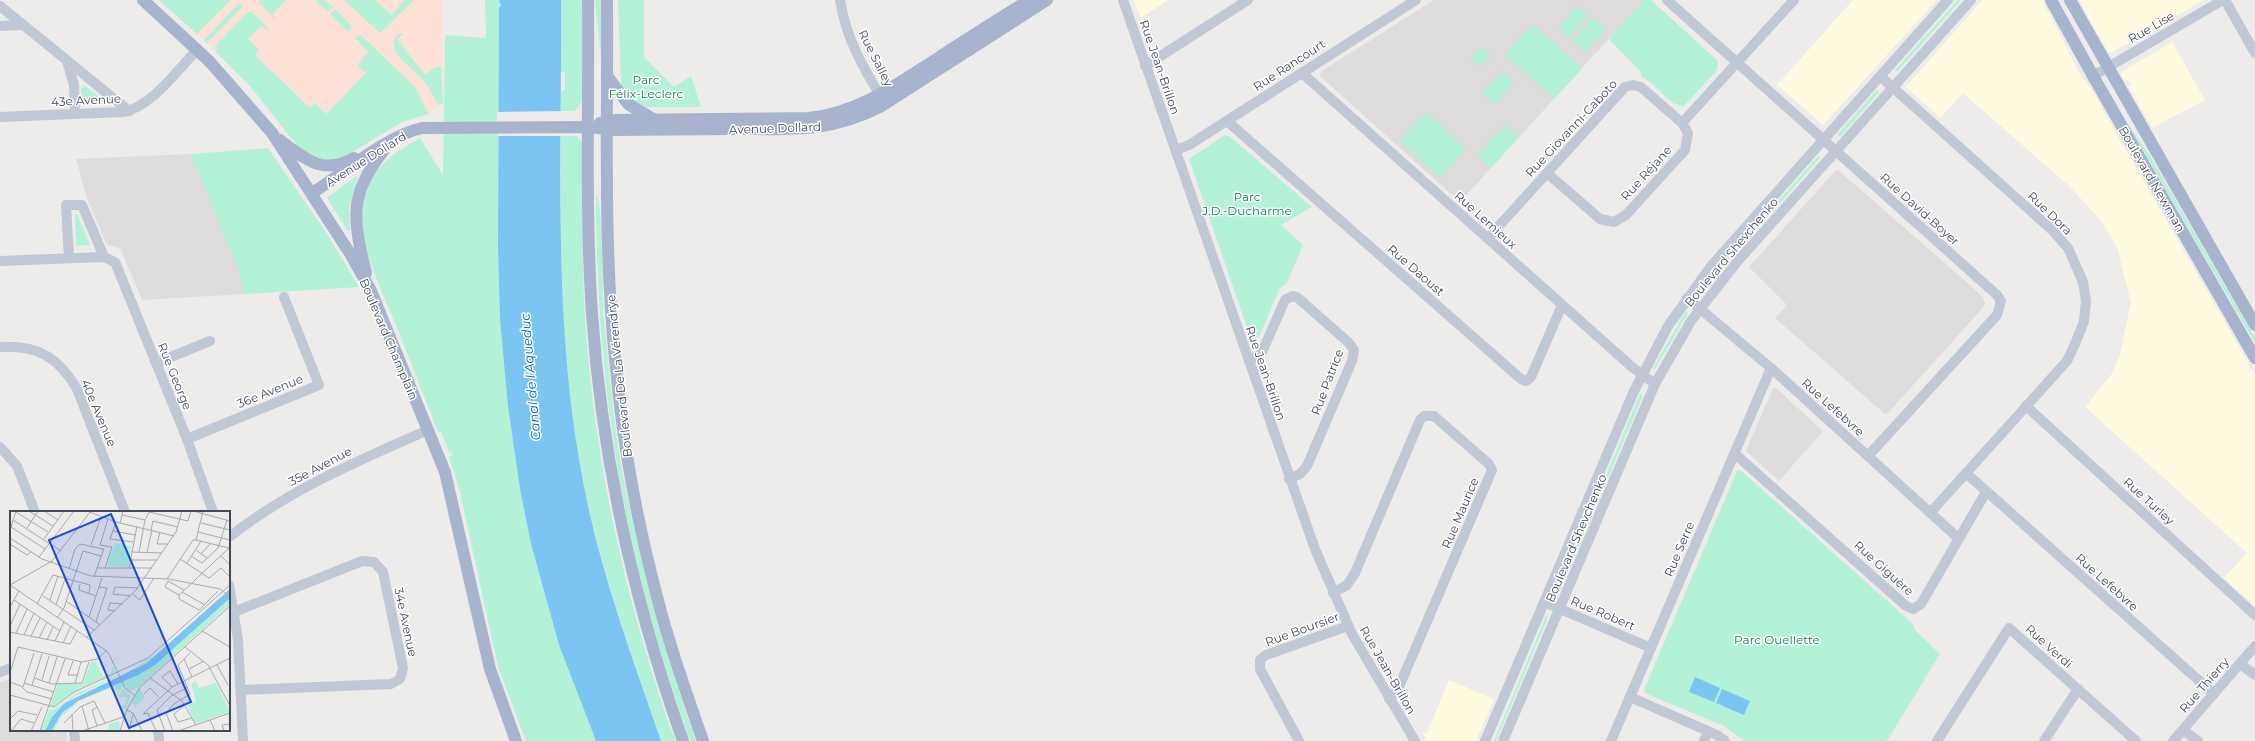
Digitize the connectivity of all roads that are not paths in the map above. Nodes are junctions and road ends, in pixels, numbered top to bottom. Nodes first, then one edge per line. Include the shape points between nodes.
1 (143, 0) edge
2 (588, 0) edge
3 (607, 0) edge
4 (840, 0) edge
5 (1029, 0) edge
6 (1047, 0) edge
7 (1123, 0) edge
8 (1248, 0) edge
9 (1416, 0) edge
10 (1667, 0) edge
11 (1794, 0) edge
12 (1948, 0) edge
13 (1971, 0) edge
14 (2051, 0) edge
15 (2070, 0) edge
16 (2224, 0) edge
17 (0, 6) edge
18 (22, 25) junction
19 (0, 26) edge
20 (197, 50) junction
21 (2255, 53) edge
22 (67, 61) junction
23 (1736, 63) junction
24 (1145, 66) junction
25 (2108, 68) junction
26 (1302, 73) junction
27 (1880, 76) junction
28 (2093, 76) junction
29 (608, 77) junction
30 (1893, 87) junction
31 (883, 99) junction
32 (129, 111) junction
33 (75, 114) junction
34 (0, 117) edge
35 (654, 120) junction
36 (1227, 121) junction
37 (1682, 123) junction
38 (608, 125) junction
39 (589, 127) junction
40 (272, 133) junction
41 (1823, 140) junction
42 (391, 141) junction
43 (1176, 150) junction
44 (1836, 151) junction
45 (1547, 173) junction
46 (312, 193) junction
47 (1488, 238) junction
48 (104, 257) junction
49 (69, 258) junction
50 (0, 261) edge
51 (371, 291) junction
52 (284, 297) dead end
53 (1687, 298) junction
54 (1562, 305) junction
55 (1700, 308) junction
56 (2255, 325) edge
57 (210, 341) dead end
58 (0, 346) edge
59 (2255, 358) edge
60 (1249, 361) junction
61 (156, 363) junction
62 (1771, 368) junction
63 (1641, 375) junction
64 (1655, 384) junction
65 (2026, 406) junction
66 (428, 430) junction
67 (187, 439) junction
68 (0, 447) edge
69 (1734, 453) junction
70 (1868, 456) junction
71 (1966, 473) junction
72 (1289, 479) junction
73 (1986, 492) junction
74 (36, 511) edge
75 (125, 511) edge
76 (213, 511) edge
77 (1930, 513) junction
78 (230, 536) edge
79 (1958, 538) junction
80 (230, 590) edge
81 (1333, 593) junction
82 (1544, 602) junction
83 (1560, 608) junction
84 (234, 612) junction
85 (2255, 615) edge
86 (1348, 626) junction
87 (2255, 646) edge
88 (1651, 648) junction
89 (2240, 664) junction
90 (10, 668) edge
91 (0, 672) edge
92 (2255, 675) edge
93 (2078, 689) junction
94 (241, 690) junction
95 (2214, 694) junction
96 (1630, 697) junction
97 (1389, 699) junction
98 (2183, 730) junction
99 (74, 731) edge
100 (158, 731) edge
101 (1706, 736) edge
102 (75, 741) edge
103 (159, 741) edge
104 (243, 741) edge
105 (516, 741) edge
106 (683, 741) edge
107 (703, 741) edge
108 (1299, 741) edge
109 (1415, 741) edge
110 (1485, 741) edge
111 (1503, 741) edge
112 (1611, 741) edge
113 (1725, 741) edge
114 (1937, 741) edge
115 (2044, 741) edge
116 (2136, 741) edge
117 (2173, 741) edge
118 (2198, 741) edge

1 - 20 main road, Boulevard Champlain
2 - 39 main road, Boulevard De La Vérendrye
3 - 29 main road, Boulevard De La Vérendrye
4 - 31 street, Rue Salley via 853,48
5 - 31 main road, Avenue Dollard
6 - 31 main road, Avenue Dollard
7 - 24 street, Rue Jean-Brillon
8 - 24 street
9 - 26 street, Rue Rancourt
10 - 23 street, Rue David-Boyer
11 - 23 street
12 - 27 street, Boulevard Shevchenko
13 - 30 street, Boulevard Shevchenko
14 - 28 main road, Boulevard Newman
15 - 25 main road, Boulevard Newman
16 - 21 street
16 - 25 street, Rue Lise
17 - 18 street
18 - 19 street
18 - 22 street
20 - 32 street, 43e Avenue via 147,102
20 - 40 main road, Boulevard Champlain
22 - 32 street
22 - 33 street via 74,85
23 - 37 street
23 - 41 street, Rue David-Boyer
24 - 43 street, Rue Jean-Brillon
25 - 28 street, Rue Lise
25 - 56 main road, Boulevard Newman
26 - 36 street, Rue Rancourt
26 - 47 street, Rue Lemieux
27 - 30 street, Rue Dora
27 - 41 street, Boulevard Shevchenko
28 - 59 main road, Boulevard Newman
29 - 35 main road via 628,104
29 - 38 main road, Boulevard De La Vérendrye
30 - 44 street, Boulevard Shevchenko
30 - 65 street, Rue Dora via 2052,230 2068,248 2076,264 2083,282 2086,301 2084,321 2067,361
31 - 35 main road, Avenue Dollard via 822,117
31 - 38 main road, Avenue Dollard via 854,119 814,128
32 - 33 street, 43e Avenue
33 - 34 street, 43e Avenue
35 - 38 main road, Avenue Dollard
36 - 43 street, Rue Rancourt
36 - 54 street, Rue Daoust via 1521,379 1531,377
37 - 45 street, Rue Giovanni-Caboto via 1642,87 1628,86
37 - 45 street, Rue Réjane via 1688,133 1685,150 1618,221 1609,223 1600,220
38 - 39 main road, Avenue Dollard
38 - 107 main road, Boulevard De La Vérendrye via 610,298 626,452 656,594
39 - 42 main road, Avenue Dollard via 422,128 412,130
39 - 106 main road, Boulevard De La Vérendrye via 592,311 609,465 623,537 644,621
40 - 42 main road via 309,161 330,166 345,163 374,144
40 - 46 main road, Boulevard Champlain
41 - 44 street, Rue David-Boyer
41 - 53 street, Boulevard Shevchenko via 1712,265
42 - 46 main road, Avenue Dollard
42 - 51 main road via 366,175 360,187 356,209 356,232
43 - 60 street, Rue Jean-Brillon
44 - 55 street, Boulevard Shevchenko via 1737,262
44 - 70 street, Rue David-Boyer via 2001,301 1997,315
45 - 47 street, Rue Giovanni-Caboto
46 - 51 main road, Boulevard Champlain
47 - 54 street, Rue Lemieux
48 - 49 street
48 - 49 street via 82,205 66,205
48 - 61 street, Rue George via 115,262
49 - 50 street
51 - 66 main road, Boulevard Champlain
52 - 67 street, 36e Avenue via 319,385
53 - 55 street, Rue Lefebvre
53 - 63 street, Boulevard Shevchenko via 1664,332
54 - 63 street, Rue Lemieux
55 - 62 street, Rue Lefebvre
55 - 64 street, Boulevard Shevchenko
57 - 61 street
58 - 75 street, 40e Avenue via 34,349 49,356 63,368 77,389
60 - 72 street, Rue Jean-Brillon
60 - 72 street, Rue Patrice via 1262,352 1285,300 1293,296 1348,342 1354,350 1352,361 1308,466 1303,472
61 - 67 street, Rue George
62 - 69 street, Rue Serre
62 - 70 street, Rue Lefebvre
63 - 64 street, Rue Lemieux
63 - 82 street, Boulevard Shevchenko
64 - 83 street, Boulevard Shevchenko
65 - 71 street, Rue Dora
65 - 85 street, Rue Turley
66 - 78 street, 35e Avenue via 316,482 269,509
66 - 105 main road, Boulevard Champlain via 450,487 490,669
67 - 76 street, Rue George
68 - 74 street via 16,466
69 - 79 street, Rue Giguère via 1912,609 1921,604
69 - 88 street, Rue Serre
70 - 77 street, Rue Lefebvre
71 - 73 street, Rue Lefebvre
71 - 77 street, Rue Dora
72 - 81 street, Rue Jean-Brillon
73 - 79 street, Rue Giguère
73 - 95 street, Rue Lefebvre
77 - 79 street, Rue Lefebvre
80 - 84 street
81 - 86 street, Rue Jean-Brillon
81 - 97 street, Rue Maurice via 1347,584 1355,573 1420,420 1424,416 1434,416 1489,464 1492,470 1398,689
82 - 83 street, Rue Robert
82 - 110 street, Boulevard Shevchenko
83 - 88 street, Rue Robert
83 - 111 street, Boulevard Shevchenko
84 - 94 street
84 - 94 street, 34e Avenue via 362,561 374,562 383,572 403,668 402,676 395,683
86 - 97 street, Rue Jean-Brillon
86 - 108 street, Rue Boursier via 1266,655 1260,660 1260,669
87 - 89 street, Rue Thierry
88 - 96 street, Rue Serre
89 - 92 street
89 - 95 street, Rue Thierry
90 - 91 street
93 - 114 street, Rue Verdi via 2009,628
93 - 115 street
93 - 116 street, Rue Verdi
94 - 104 street
95 - 98 street, Rue Thierry
96 - 101 street
96 - 112 street, Rue Serre
97 - 109 street, Rue Jean-Brillon
98 - 117 street, Rue Thierry
98 - 118 street
99 - 102 street
100 - 103 street
101 - 113 street

